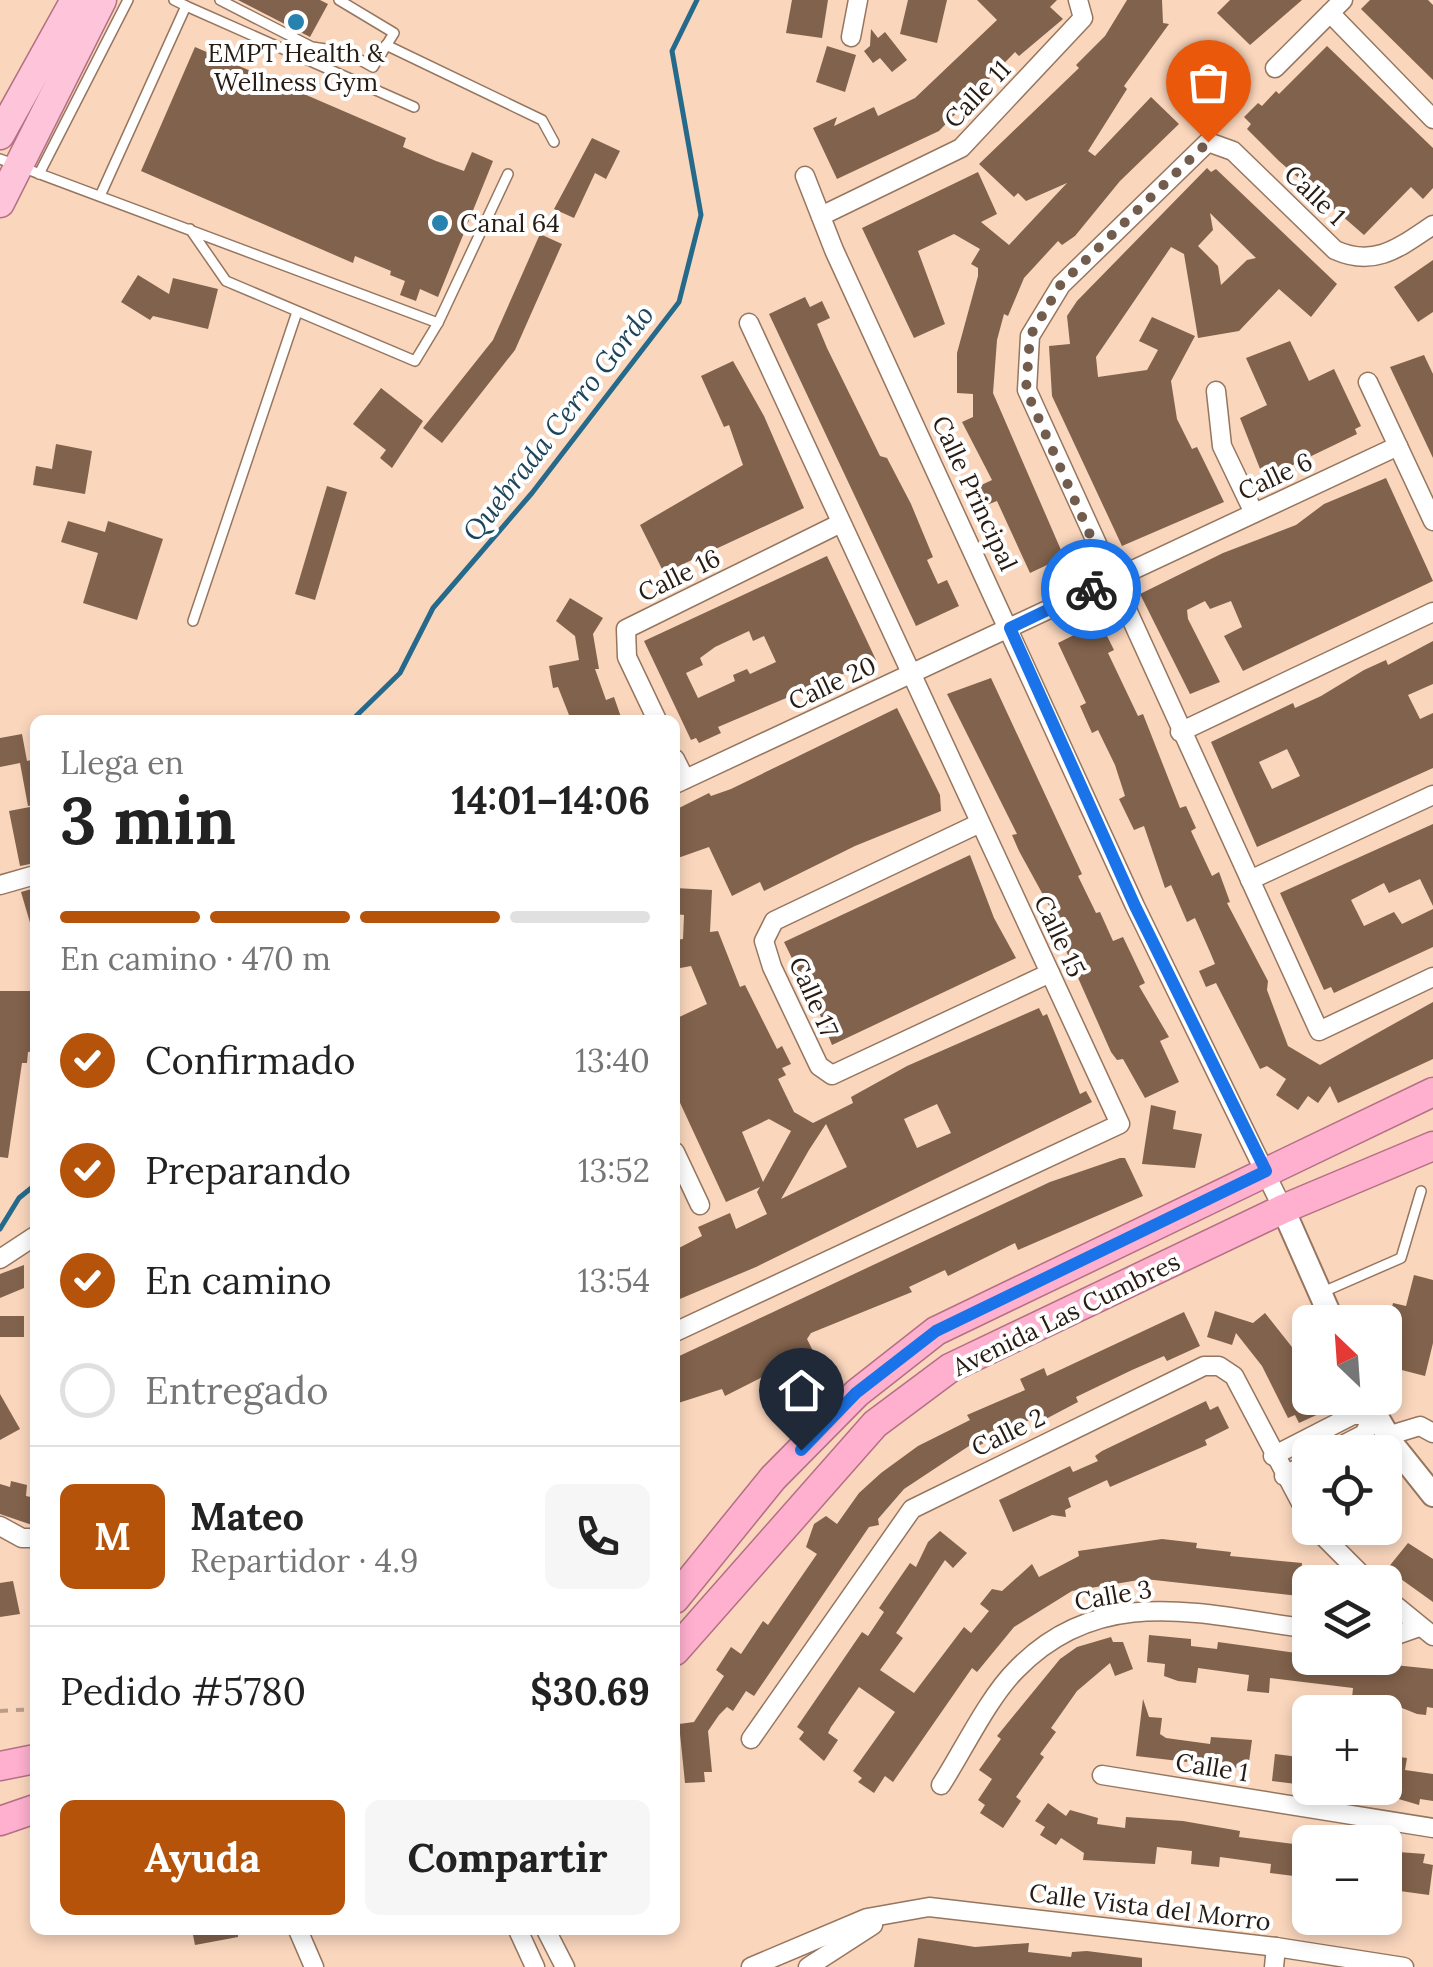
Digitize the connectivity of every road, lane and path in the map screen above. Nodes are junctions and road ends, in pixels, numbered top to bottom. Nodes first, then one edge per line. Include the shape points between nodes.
1 (75, 0) edge
2 (102, 0) edge
3 (128, 0) edge
4 (174, 0) edge
5 (220, 0) edge
6 (339, 0) edge
7 (858, 0) edge
8 (1078, 0) edge
9 (186, 6) junction
10 (1337, 6) edge
11 (851, 36) dead end
12 (386, 45) junction
13 (1275, 68) dead end
14 (414, 107) dead end
15 (1433, 119) edge
16 (0, 135) edge
17 (554, 142) dead end
18 (19, 167) edge
19 (508, 174) dead end
20 (805, 176) dead end
21 (100, 196) junction
22 (0, 202) edge
23 (821, 216) junction
24 (1433, 225) edge
25 (190, 229) junction
26 (297, 312) junction
27 (748, 322) dead end
28 (438, 323) junction
29 (1368, 382) dead end
30 (1216, 392) dead end
31 (1398, 446) junction
32 (1254, 513) junction
33 (1433, 521) edge
34 (842, 523) junction
35 (1110, 580) junction
36 (1433, 612) edge
37 (192, 621) dead end
38 (1010, 628) junction
39 (910, 674) junction
40 (655, 715) edge
41 (1180, 732) junction
42 (680, 782) edge
43 (1433, 795) edge
44 (980, 823) junction
45 (30, 876) edge
46 (1250, 880) junction
47 (0, 885) edge
48 (1050, 973) junction
49 (1433, 977) edge
50 (1433, 1092) edge
51 (1433, 1146) edge
52 (680, 1163) edge
53 (1266, 1171) junction
54 (1420, 1190) dead end
55 (700, 1205) dead end
56 (1283, 1209) junction
57 (30, 1239) edge
58 (0, 1258) edge
59 (1320, 1293) junction
60 (1325, 1305) edge
61 (680, 1330) edge
62 (1353, 1415) edge
63 (1433, 1433) edge
64 (1390, 1435) edge
65 (1402, 1455) edge
66 (1273, 1456) junction
67 (1292, 1472) edge
68 (1284, 1476) junction
69 (1292, 1490) edge
70 (1433, 1494) edge
71 (0, 1526) edge
72 (30, 1538) edge
73 (1332, 1545) edge
74 (1352, 1565) edge
75 (680, 1593) edge
76 (1402, 1611) edge
77 (1292, 1627) edge
78 (1426, 1632) edge
79 (680, 1645) edge
80 (30, 1709) edge
81 (0, 1712) edge
82 (751, 1740) dead end
83 (30, 1756) edge
84 (0, 1757) edge
85 (30, 1757) edge
86 (0, 1766) edge
87 (1102, 1775) dead end
88 (941, 1785) dead end
89 (30, 1810) edge
90 (0, 1818) edge
91 (1433, 1828) edge
92 (890, 1914) junction
93 (300, 1935) edge
94 (520, 1935) edge
95 (549, 1935) edge
96 (1276, 1947) junction
97 (314, 1967) edge
98 (535, 1967) edge
99 (565, 1967) edge
100 (751, 1967) edge
101 (808, 1967) edge
102 (1274, 1967) edge
103 (1404, 1967) edge

1 - 16 main road
2 - 18 main road
3 - 18 lane
4 - 9 lane
5 - 12 lane via 312,47 346,52 373,67
6 - 12 lane via 394,33
7 - 11 street
8 - 23 street, Calle 11 via 1083,18 961,148
9 - 14 lane
9 - 21 lane
10 - 13 street
10 - 15 street
12 - 17 lane via 542,120
18 - 21 lane
18 - 22 main road
19 - 28 lane
20 - 23 street, Calle Principal
21 - 25 lane
23 - 38 street, Calle Principal
24 - 35 street, Calle 1 via 1388,255 1356,260 1335,250 1233,151 1208,142 1061,284 1030,336 1026,390
25 - 26 lane via 226,281
25 - 28 lane
26 - 28 lane via 415,362
26 - 37 lane
27 - 34 street, Calle 15
29 - 31 street
30 - 32 street via 1222,446
31 - 32 street, Calle 6
31 - 33 street
32 - 35 street, Calle 6
34 - 39 street, Calle 15
34 - 40 street, Calle 16 via 626,629 627,657
35 - 38 street
35 - 41 street, Calle 1
36 - 41 street
38 - 39 street, Calle 20
38 - 53 street, Calle Principal via 1135,906
39 - 42 street, Calle 20
39 - 44 street, Calle 15
41 - 46 street, Calle 1
43 - 46 street
44 - 48 street, Calle 15
44 - 48 street, Calle 17 via 774,921 764,940 772,967 818,1066 832,1075
45 - 47 street
46 - 49 street, Calle 1 via 1319,1031
48 - 61 street, Calle 15 via 1120,1124
50 - 53 highway, Avenida Las Cumbres
51 - 56 highway, Avenida Las Cumbres
52 - 55 street
53 - 56 street, Calle Principal
53 - 75 highway, Avenida Las Cumbres via 936,1331 856,1393 773,1478
54 - 59 lane via 1401,1258
56 - 59 street
56 - 79 highway, Avenida Las Cumbres via 950,1368 875,1424
57 - 58 street
59 - 60 street
62 - 66 street
63 - 64 street via 1420,1426
65 - 70 street
66 - 68 street, Calle 2
66 - 82 street, Calle 2 via 1234,1376 1204,1366 928,1498 902,1522
67 - 68 street
68 - 69 street, Calle 2
71 - 72 street
73 - 74 street
76 - 78 street
77 - 88 street, Calle 3 via 1150,1609 1073,1624 1014,1671
80 - 81 path
83 - 84 highway
85 - 86 highway
87 - 91 street, Calle 1
89 - 90 highway
92 - 96 street, Calle Vista del Morro via 929,1907
92 - 100 street, Calle Vista del Morro
92 - 101 street
93 - 97 street
94 - 98 street
95 - 99 street
96 - 102 street
96 - 103 street, Calle Vista del Morro

